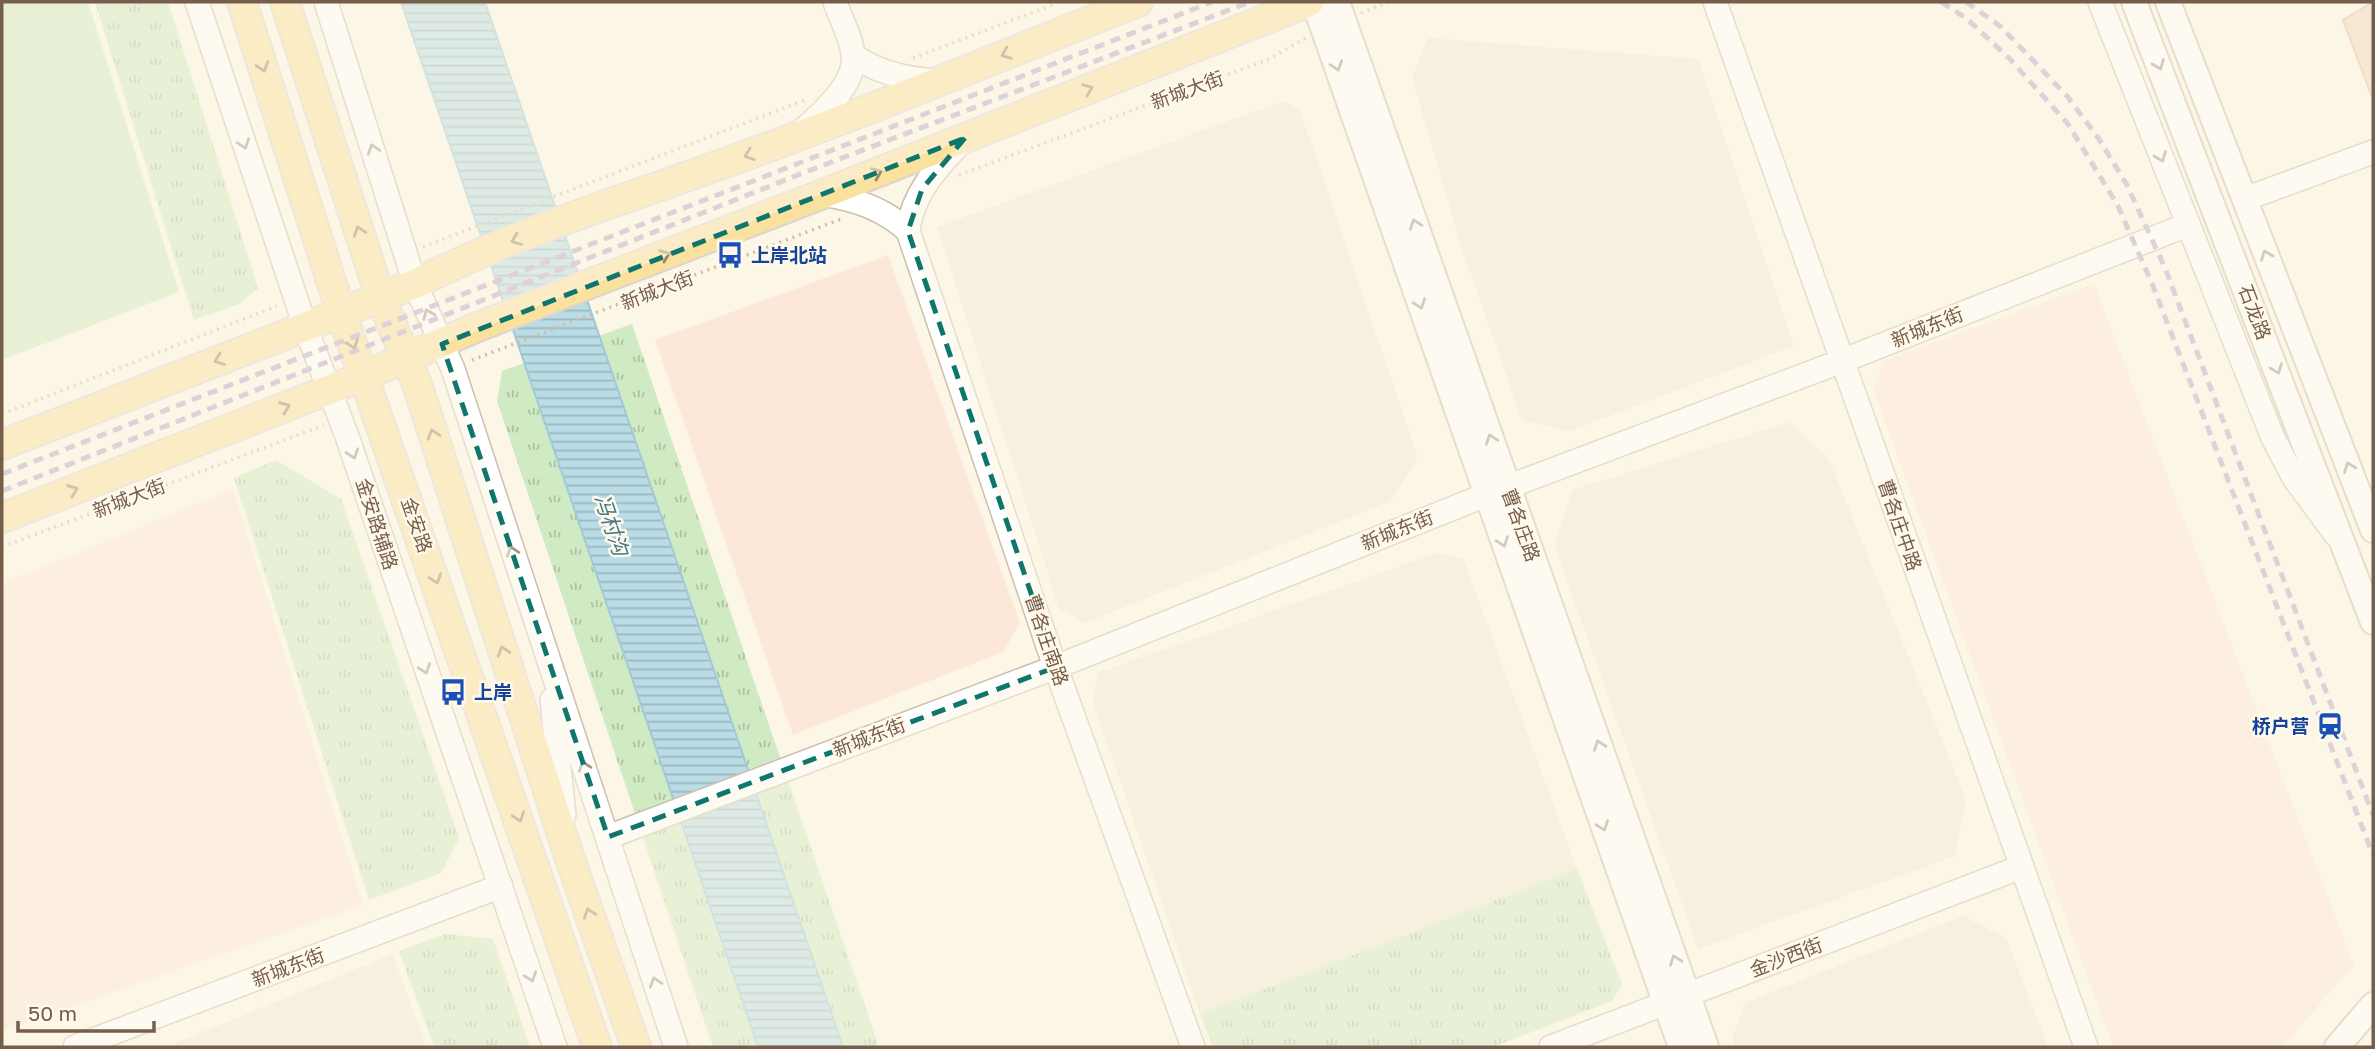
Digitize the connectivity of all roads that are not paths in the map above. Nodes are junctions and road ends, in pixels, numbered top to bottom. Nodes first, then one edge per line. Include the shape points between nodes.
1 (197, 2) edge
2 (204, 2) edge
3 (242, 2) edge
4 (285, 2) edge
5 (326, 2) edge
6 (835, 2) edge
7 (1138, 2) edge
8 (1312, 2) edge
9 (1715, 2) edge
10 (2100, 2) edge
11 (2134, 2) edge
12 (2168, 2) edge
13 (1335, 17) edge
14 (208, 33) junction
15 (853, 55) junction
16 (936, 81) junction
17 (797, 136) junction
18 (965, 138) junction
19 (2373, 152) edge
20 (823, 194) junction
21 (2245, 199) junction
22 (2188, 225) junction
23 (908, 231) junction
24 (415, 284) junction
25 (380, 296) junction
26 (341, 312) junction
27 (305, 326) junction
28 (442, 344) junction
29 (407, 358) junction
30 (1842, 361) junction
31 (365, 376) junction
32 (330, 389) junction
33 (2, 445) edge
34 (1497, 491) junction
35 (2, 518) edge
36 (2373, 530) edge
37 (2345, 547) junction
38 (2373, 622) edge
39 (547, 657) junction
40 (1056, 667) junction
41 (608, 837) junction
42 (568, 853) junction
43 (2021, 867) junction
44 (501, 886) junction
45 (1677, 999) junction
46 (2373, 1005) edge
47 (75, 1047) edge
48 (555, 1047) edge
49 (597, 1047) edge
50 (636, 1047) edge
51 (677, 1047) edge
52 (1193, 1047) edge
53 (1551, 1047) edge
54 (1681, 1047) edge
55 (1706, 1047) edge
56 (2086, 1047) edge
57 (2337, 1047) edge

1 - 14 street, 金安路辅路
2 - 14 street
3 -> 26 main road, 金安路
25 -> 4 main road
24 -> 5 street
6 - 15 street
7 -> 16 main road
8 - 13 main road, 曹各庄路
18 -> 8 main road, 新城大街
9 - 30 street, 曹各庄中路
10 -> 22 street
11 -> 37 main road, 石龙路
12 - 21 main road, 石龙路
13 - 34 main road, 曹各庄路
14 -> 27 street, 金安路辅路
15 - 16 street via 895,76
15 - 17 street via 842,89
16 - 17 main road
17 -> 24 main road via 575,203
20 -> 18 main road, 新城大街
18 - 23 street via 922,189
19 - 21 street
20 - 23 street via 874,207
28 -> 20 main road, 新城大街
36 -> 21 main road, 石龙路
22 - 30 street, 新城东街
22 - 37 street via 2273,438 2294,478
23 - 40 street, 曹各庄南路
24 - 25 main road
28 -> 24 street
25 - 26 main road
25 - 29 main road
26 - 27 main road
26 -> 31 main road, 金安路
27 - 32 street, 金安路辅路
27 -> 33 main road
28 - 29 main road, 新城大街
39 -> 28 street
29 - 31 main road, 新城大街
42 -> 29 main road
30 - 34 street, 新城东街
30 - 43 street, 曹各庄中路
31 - 32 main road, 新城大街
31 -> 49 main road, 金安路
35 -> 32 main road, 新城大街
32 -> 44 street, 金安路辅路
34 - 40 street, 新城东街
34 - 45 main road, 曹各庄路
37 - 38 main road, 石龙路
41 -> 39 street
39 - 42 street
40 - 41 street, 新城东街
40 - 52 street, 曹各庄南路
51 -> 41 street
50 -> 42 main road
43 - 45 street, 金沙西街
43 - 56 street, 曹各庄中路
44 - 47 street, 新城东街
44 -> 48 street, 金安路辅路
45 - 53 street, 金沙西街
45 - 54 main road, 曹各庄路
45 - 55 main road, 曹各庄路
46 - 57 main road

